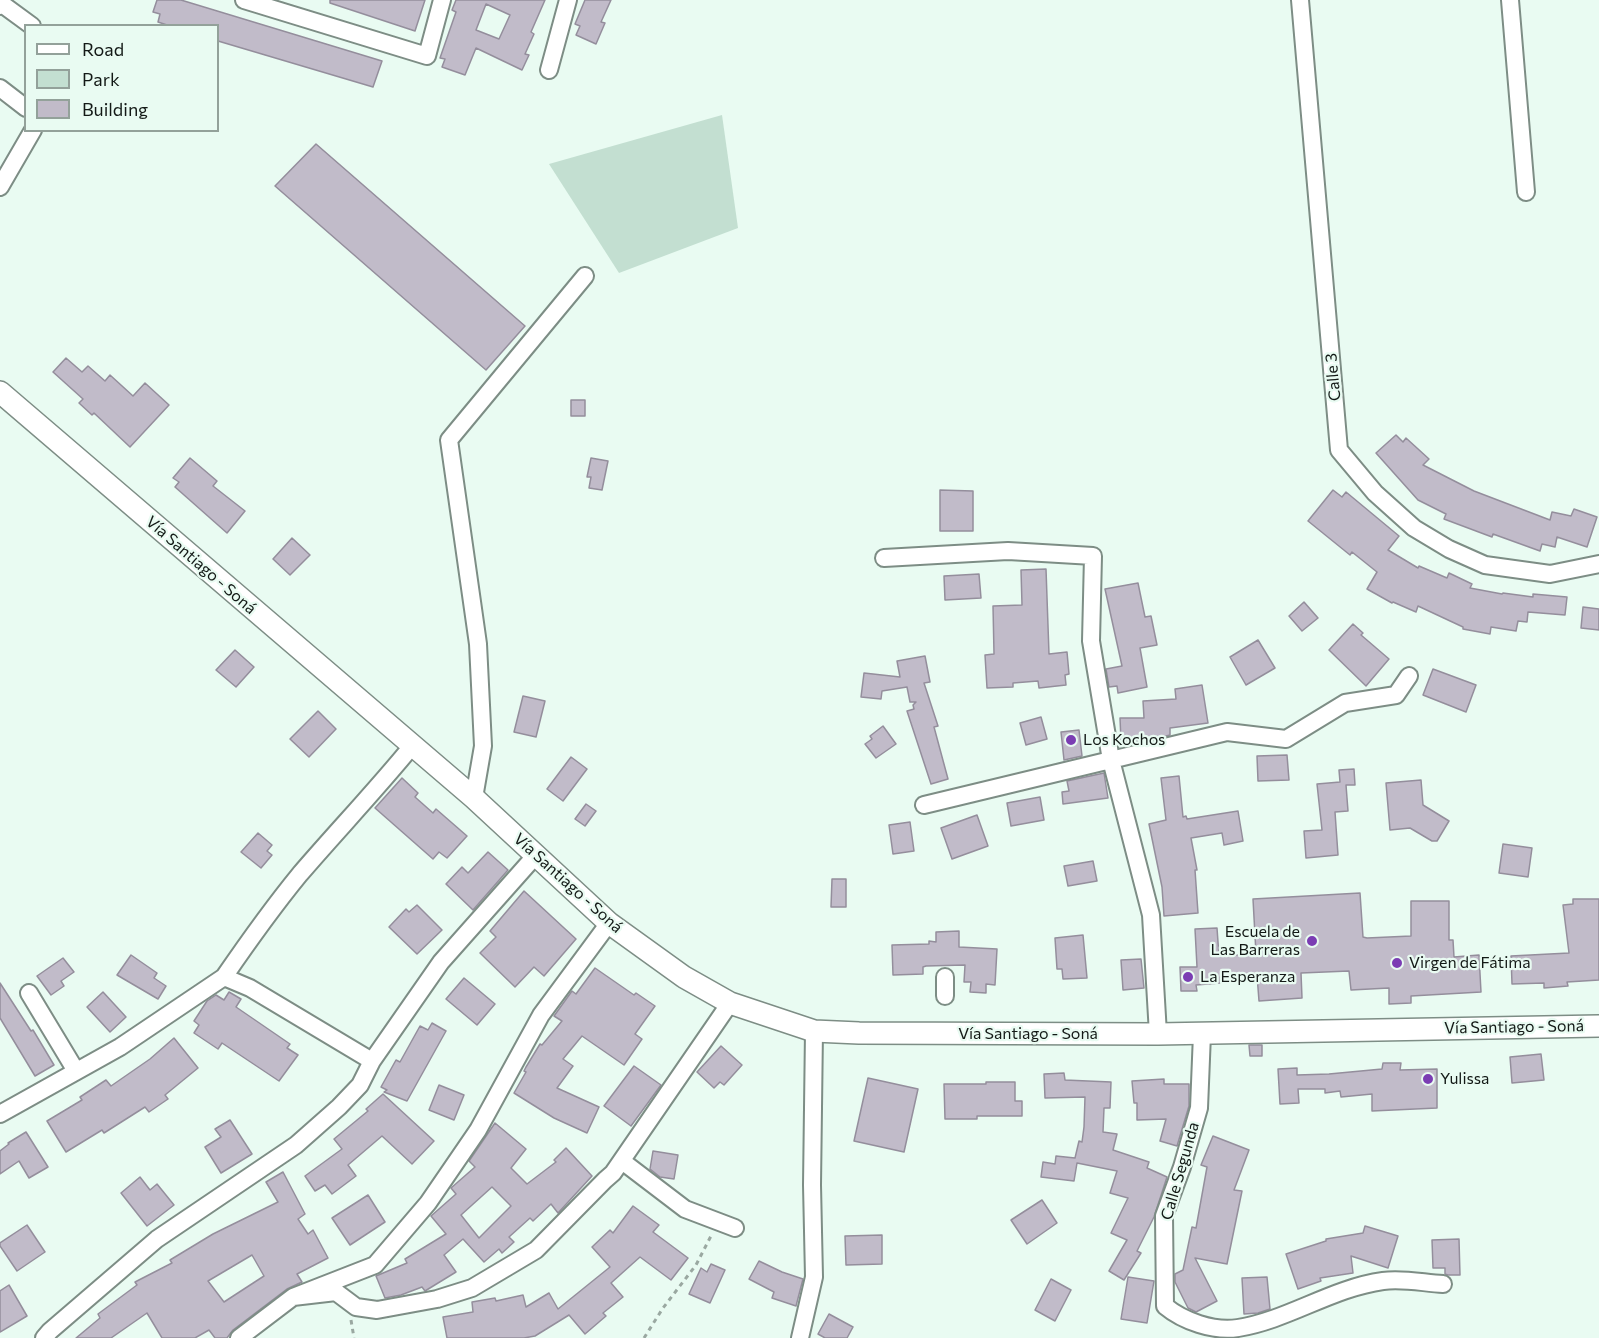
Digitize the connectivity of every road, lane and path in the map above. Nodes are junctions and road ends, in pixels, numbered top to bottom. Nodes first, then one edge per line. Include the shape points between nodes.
1 (244, 0) edge
2 (442, 0) edge
3 (568, 0) edge
4 (1300, 0) edge
5 (1510, 0) edge
6 (0, 6) edge
7 (29, 24) edge
8 (549, 70) dead end
9 (0, 88) edge
10 (24, 106) edge
11 (32, 132) edge
12 (0, 187) edge
13 (1526, 192) dead end
14 (585, 276) dead end
15 (0, 392) edge
16 (884, 558) dead end
17 (1599, 564) edge
18 (1409, 676) dead end
19 (412, 746) junction
20 (1111, 760) junction
21 (474, 798) junction
22 (924, 806) dead end
23 (536, 855) junction
24 (609, 923) junction
25 (224, 977) junction
26 (945, 977) dead end
27 (29, 993) dead end
28 (945, 996) dead end
29 (730, 1003) junction
30 (1599, 1026) edge
31 (814, 1031) junction
32 (1158, 1034) junction
33 (1202, 1034) junction
34 (372, 1062) junction
35 (76, 1071) junction
36 (0, 1114) edge
37 (622, 1161) junction
38 (718, 1222) junction
39 (735, 1228) dead end
40 (1443, 1284) dead end
41 (293, 1297) junction
42 (44, 1338) edge
43 (239, 1338) edge
44 (644, 1338) edge
45 (800, 1338) edge

1 - 2 street via 427,56
3 - 8 street
4 - 17 street, Calle 3 via 1340,450 1375,493 1414,528 1485,565 1550,574
5 - 13 street
6 - 7 street
9 - 10 street
11 - 12 street
14 - 21 street via 448,440 478,644 483,746
15 - 19 main road, Vía Santiago - Soná
16 - 20 street via 1008,551 1093,556 1091,642
18 - 20 street via 1395,695 1346,703 1286,739 1227,732
19 - 21 main road, Vía Santiago - Soná
19 - 25 street via 300,874
20 - 22 street
20 - 32 street via 1151,915
21 - 23 main road, Vía Santiago - Soná
23 - 24 main road, Vía Santiago - Soná
23 - 34 street via 441,962
24 - 29 main road, Vía Santiago - Soná via 684,977
24 - 41 street via 541,1016 478,1130 428,1203 375,1264
25 - 34 street
25 - 35 street via 120,1047
26 - 28 street
27 - 35 street
29 - 31 main road, Vía Santiago - Soná
29 - 37 street
30 - 33 main road, Vía Santiago - Soná
31 - 32 main road, Vía Santiago - Soná
31 - 45 street via 814,1277
32 - 33 main road, Vía Santiago - Soná
33 - 40 street, Calle Segunda via 1199,1108 1164,1216 1165,1306 1207,1326 1236,1329 1383,1281
34 - 42 street via 360,1085 296,1144 157,1239
35 - 36 street
37 - 38 street via 685,1209
37 - 41 street via 536,1250 472,1288 377,1310 356,1307 336,1292
38 - 39 street
38 - 44 path via 696,1265
41 - 43 street

